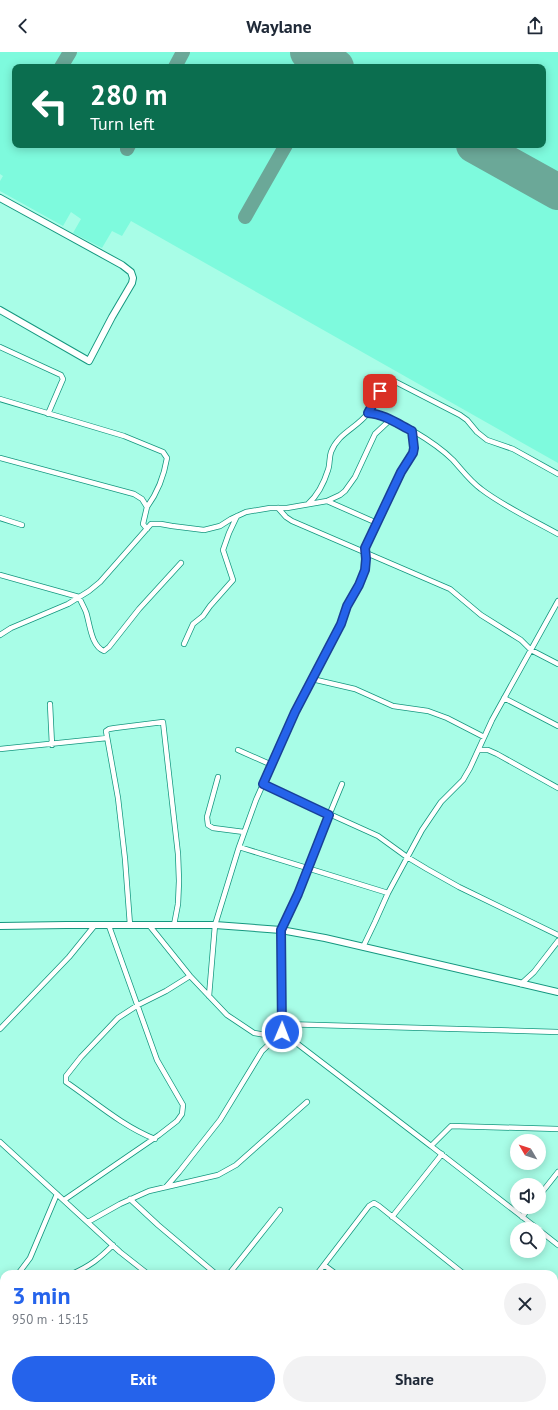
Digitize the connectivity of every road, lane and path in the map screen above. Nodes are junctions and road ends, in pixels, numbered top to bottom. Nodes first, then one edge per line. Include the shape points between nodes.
1 (0, 198) edge
2 (0, 310) edge
3 (0, 346) edge
4 (0, 399) edge
5 (368, 413) junction
6 (48, 414) junction
7 (391, 419) junction
8 (412, 431) junction
9 (0, 458) edge
10 (558, 474) edge
11 (327, 501) junction
12 (308, 504) junction
13 (147, 507) junction
14 (278, 508) junction
15 (237, 516) junction
16 (0, 518) edge
17 (377, 523) junction
18 (22, 525) dead end
19 (147, 529) junction
20 (558, 534) edge
21 (365, 552) junction
22 (181, 563) dead end
23 (0, 576) edge
24 (79, 597) junction
25 (557, 604) edge
26 (0, 635) edge
27 (184, 644) dead end
28 (531, 650) junction
29 (558, 664) edge
30 (312, 680) junction
31 (504, 698) junction
32 (50, 704) dead end
33 (558, 726) edge
34 (484, 737) junction
35 (107, 738) junction
36 (52, 745) junction
37 (0, 749) edge
38 (238, 750) dead end
39 (478, 750) junction
40 (272, 765) junction
41 (218, 777) dead end
42 (263, 784) junction
43 (342, 784) dead end
44 (558, 788) edge
45 (329, 815) junction
46 (244, 832) junction
47 (239, 848) junction
48 (407, 857) junction
49 (308, 869) junction
50 (388, 893) junction
51 (95, 925) junction
52 (130, 925) junction
53 (150, 925) junction
54 (174, 925) junction
55 (215, 925) junction
56 (0, 926) edge
57 (109, 926) junction
58 (281, 930) junction
59 (558, 935) edge
60 (558, 941) edge
61 (363, 947) junction
62 (190, 976) junction
63 (521, 984) junction
64 (558, 992) edge
65 (209, 996) junction
66 (138, 1005) junction
67 (282, 1024) junction
68 (0, 1029) edge
69 (282, 1032) junction
70 (558, 1032) edge
71 (307, 1102) dead end
72 (558, 1129) edge
73 (154, 1139) junction
74 (0, 1142) edge
75 (431, 1146) junction
76 (442, 1154) junction
77 (558, 1172) edge
78 (166, 1187) junction
79 (546, 1187) edge
80 (57, 1194) junction
81 (130, 1199) junction
82 (64, 1200) junction
83 (280, 1210) dead end
84 (524, 1214) edge
85 (392, 1217) junction
86 (522, 1217) junction
87 (88, 1222) junction
88 (529, 1222) edge
89 (546, 1235) edge
90 (113, 1245) junction
91 (558, 1245) edge
92 (324, 1265) junction
93 (21, 1270) edge
94 (80, 1270) edge
95 (143, 1270) edge
96 (211, 1270) edge
97 (232, 1270) edge
98 (320, 1270) edge
99 (331, 1270) edge
100 (459, 1270) edge

1 - 2 main road via 122,265 133,278 89,361
3 - 6 street via 61,375 63,379
4 - 6 street
5 - 7 street
5 - 10 street via 386,382 394,380 467,420 487,440 513,449
5 - 12 street via 341,436 331,452 324,481 316,497
6 - 13 street via 124,436 165,454 167,458 164,474 154,498
7 - 8 street
7 - 11 street via 375,434 355,476 345,490
8 - 17 street via 413,453
8 - 20 street via 441,449 481,489
9 - 13 street via 134,494 142,499
11 - 12 street
11 - 17 street
12 - 14 street
13 - 19 street via 143,524
14 - 15 street via 246,512
14 - 21 street via 292,521
15 - 19 street via 220,526 204,530 155,523
15 - 27 street via 223,550 233,580 203,616 193,624
16 - 18 street
17 - 21 street
19 - 24 street via 100,582
21 - 28 street via 450,589 481,615 521,640
21 - 30 street via 365,570
22 - 24 street via 104,651 99,649 95,642 86,610
23 - 24 street
24 - 26 street
25 - 28 street
28 - 29 street
28 - 31 street
30 - 34 street via 355,689 393,706 428,711
30 - 40 street
31 - 33 street
31 - 34 street
32 - 36 street
34 - 39 street
35 - 36 street
35 - 52 street via 120,813
35 - 54 street via 106,731 109,729 162,722 178,854 178,904
36 - 37 street
38 - 40 street
39 - 44 street via 488,750 497,754
39 - 48 street via 463,780 441,802
40 - 42 street
41 - 46 street via 207,817 208,825
42 - 45 street
42 - 46 street
43 - 45 street
45 - 48 street via 378,836
45 - 49 street
46 - 47 street
47 - 49 street
47 - 55 street
48 - 50 street
48 - 59 street via 459,887
49 - 50 street
49 - 58 street
50 - 61 street
51 - 56 main road
51 - 57 main road
51 - 68 street via 69,957
52 - 53 main road
52 - 57 main road
53 - 54 main road
53 - 62 street
54 - 55 main road
55 - 58 main road
55 - 65 street
57 - 66 street
58 - 61 main road
58 - 67 street
60 - 63 street via 534,972
61 - 63 main road
62 - 65 street
62 - 66 street via 166,992
63 - 64 main road
65 - 69 street via 227,1015 254,1033 272,1036
66 - 73 street via 157,1060 183,1105 178,1121
66 - 73 street via 118,1018 81,1057 66,1076 66,1082 140,1133
67 - 69 street
67 - 70 street
69 - 75 street
69 - 78 street via 262,1051 220,1120
71 - 78 street via 236,1165 218,1175
72 - 75 street via 451,1126
73 - 82 street
74 - 80 street
75 - 76 street
76 - 85 street
76 - 86 street
77 - 79 street
78 - 81 street
80 - 82 street
80 - 93 street via 30,1258
81 - 87 street
81 - 96 street
82 - 87 street
83 - 97 street
84 - 86 street
85 - 92 street via 379,1206 369,1206
85 - 100 street
86 - 88 street
87 - 90 street
89 - 91 street
90 - 94 street via 93,1263
90 - 95 street
92 - 98 street
92 - 99 street

